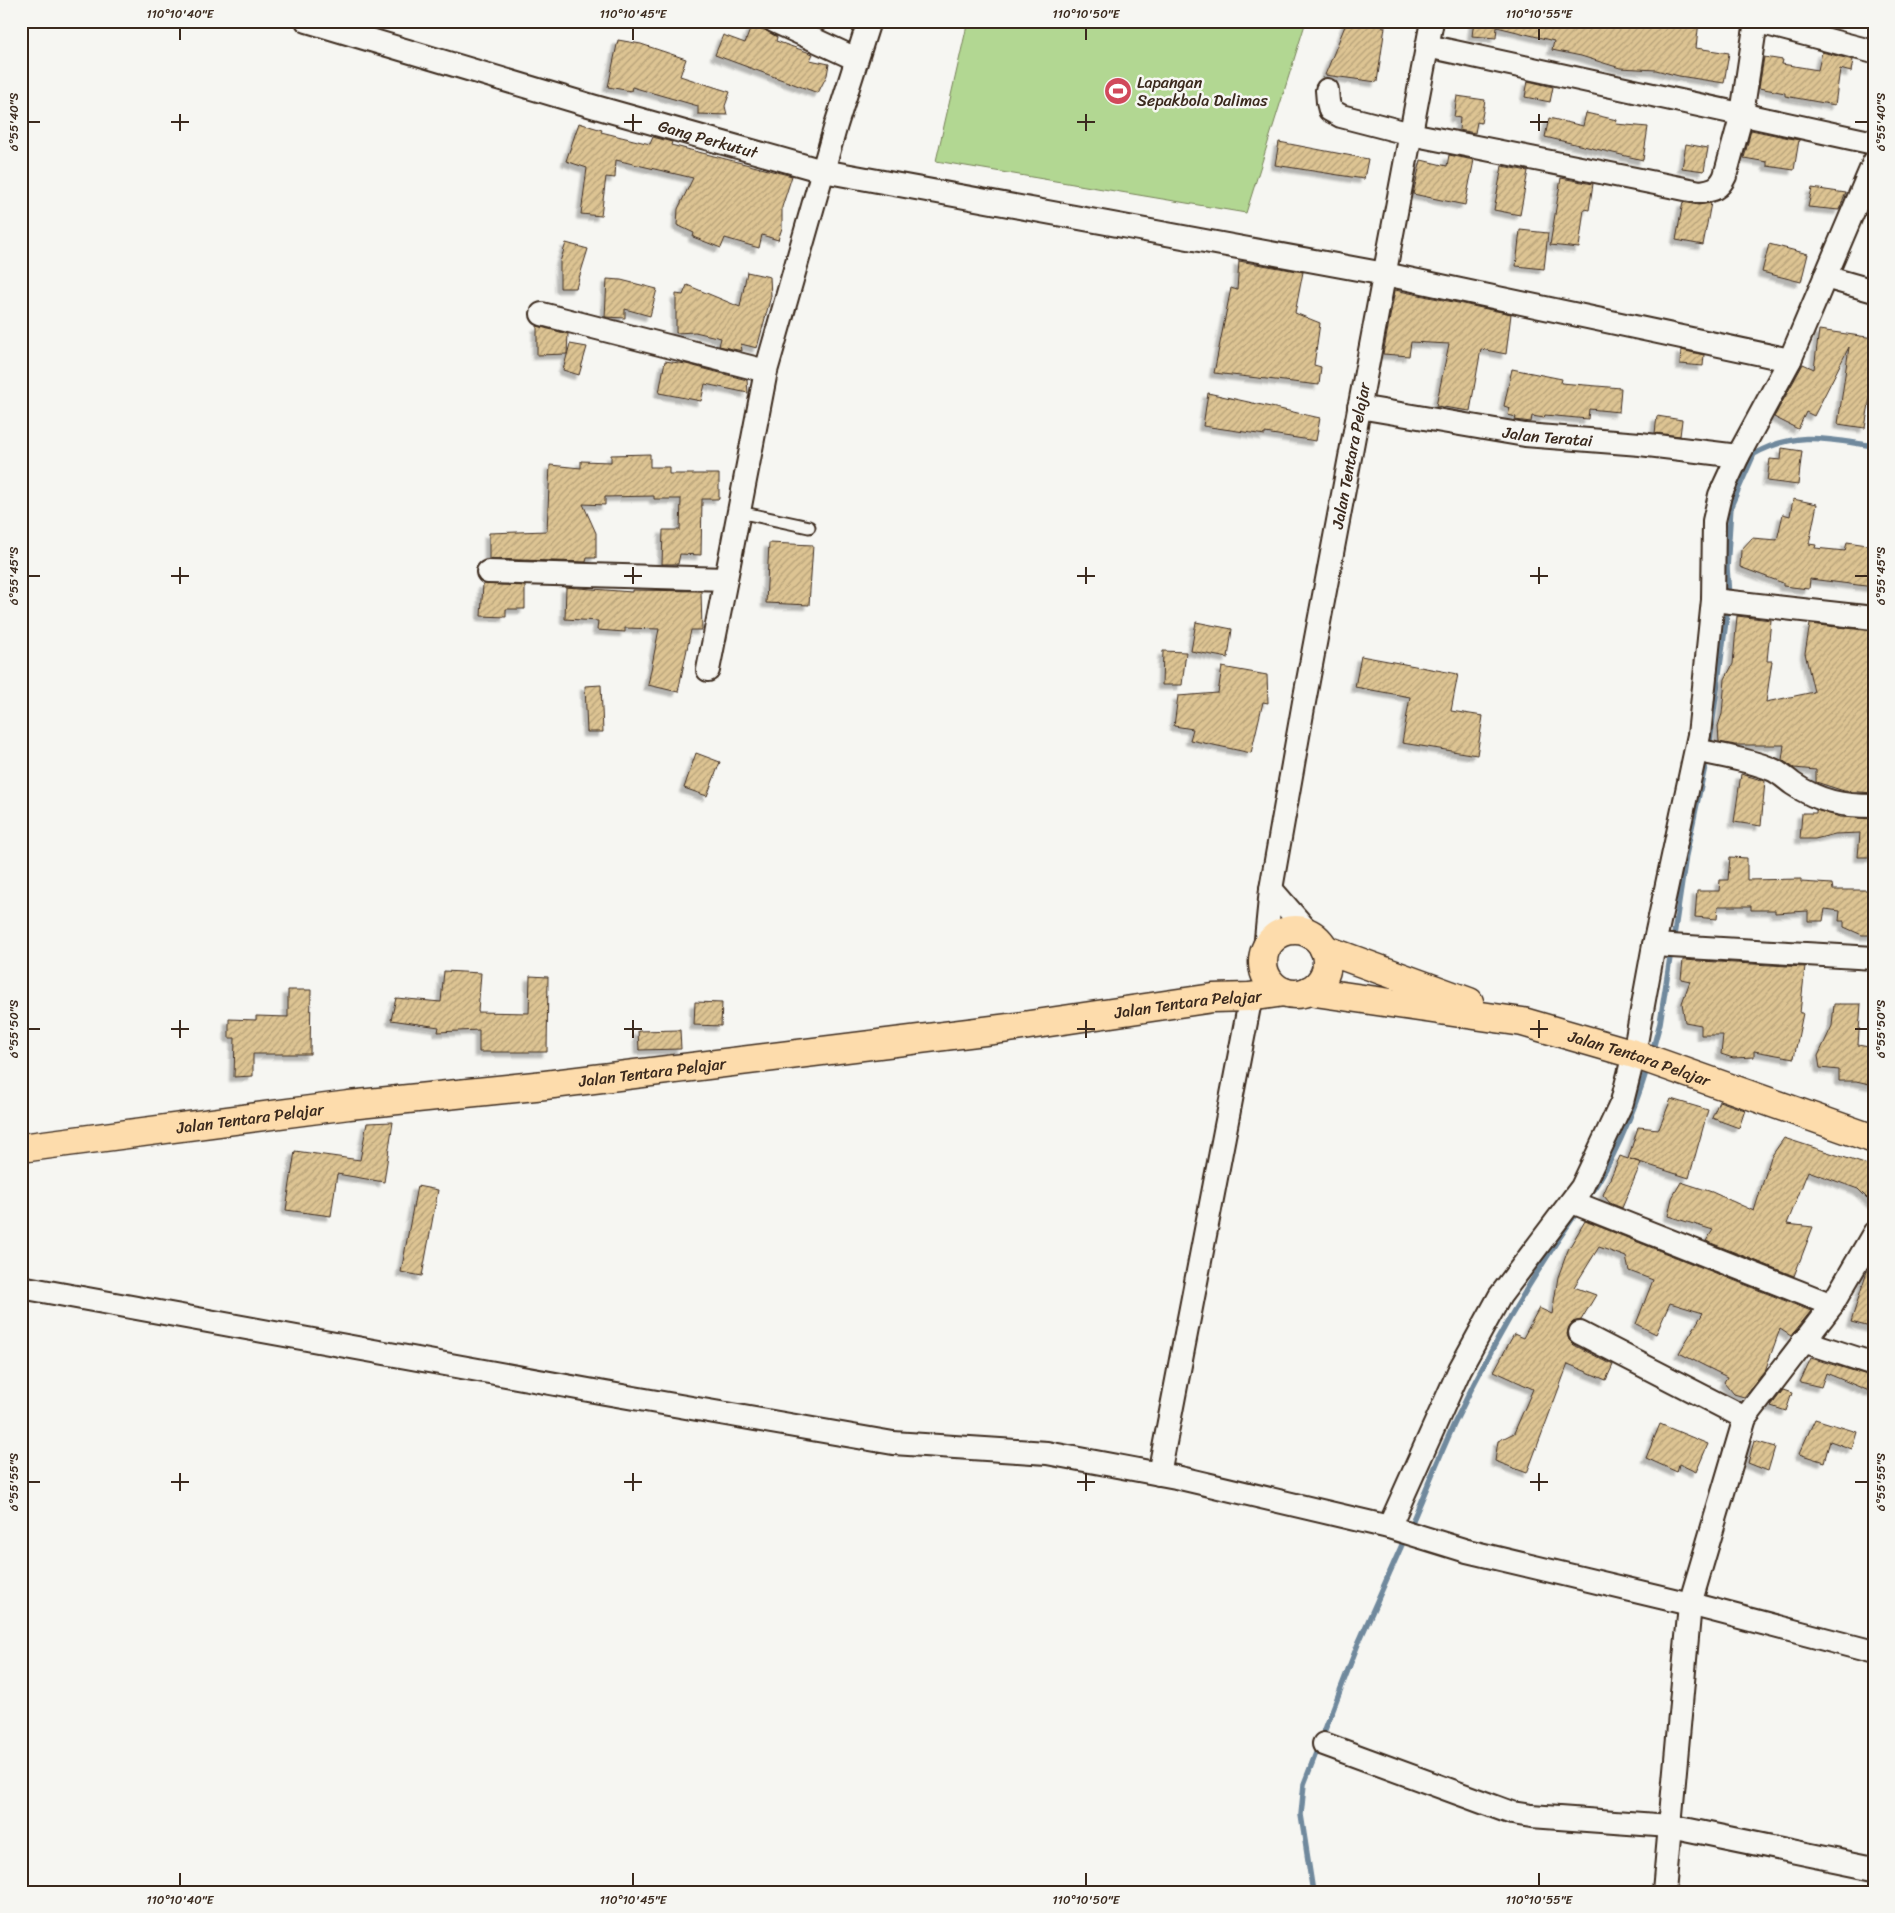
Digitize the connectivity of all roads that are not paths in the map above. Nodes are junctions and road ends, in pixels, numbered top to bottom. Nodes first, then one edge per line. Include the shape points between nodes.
1 (306, 21) edge
2 (774, 21) edge
3 (869, 21) edge
4 (1432, 21) edge
5 (1755, 21) edge
6 (1428, 46) junction
7 (1874, 52) edge
8 (856, 58) junction
9 (1327, 90) dead end
10 (1742, 114) junction
11 (1411, 134) junction
12 (1874, 143) edge
13 (1874, 162) edge
14 (823, 171) junction
15 (1866, 201) edge
16 (1385, 274) junction
17 (1825, 276) junction
18 (1874, 291) edge
19 (542, 314) dead end
20 (1790, 360) junction
21 (766, 370) junction
22 (1359, 407) junction
23 (1738, 456) junction
24 (739, 512) junction
25 (809, 527) dead end
26 (488, 572) dead end
27 (726, 579) junction
28 (1723, 601) junction
29 (1874, 618) edge
30 (708, 670) dead end
31 (1704, 752) junction
32 (1874, 806) edge
33 (1271, 889) junction
34 (1317, 942) junction
35 (1669, 946) junction
36 (1264, 955) junction
37 (1874, 958) edge
38 (1296, 991) junction
39 (1251, 996) junction
40 (1212, 998) junction
41 (1523, 1022) junction
42 (1643, 1057) junction
43 (1874, 1139) edge
44 (21, 1148) edge
45 (1575, 1203) junction
46 (1874, 1233) edge
47 (21, 1287) edge
48 (1832, 1305) junction
49 (1580, 1333) dead end
50 (1804, 1341) junction
51 (1874, 1364) edge
52 (1745, 1418) junction
53 (1159, 1474) junction
54 (1395, 1530) junction
55 (1690, 1604) junction
56 (1874, 1652) edge
57 (1324, 1744) dead end
58 (1670, 1826) junction
59 (1874, 1868) edge
60 (1664, 1892) edge

1 - 14 street, Gang Perkutut
2 - 8 street
3 - 8 street
4 - 6 street, Jalan Tentara Pelajar
5 - 7 street
5 - 10 street
6 - 10 street
6 - 11 street, Jalan Tentara Pelajar
8 - 14 street
9 - 11 street via 1330,110 1341,116
10 - 11 street via 1721,184 1713,190 1700,192
10 - 12 street
11 - 16 street, Jalan Tentara Pelajar
13 - 15 street
14 - 16 street, Gang Perkutut
14 - 21 street
15 - 17 street
16 - 20 street, Gang Perkutut
16 - 22 street, Jalan Tentara Pelajar
17 - 18 street
17 - 20 street
19 - 21 street
20 - 23 street
21 - 24 street
22 - 23 street, Jalan Teratai via 1525,435
22 - 33 street, Jalan Tentara Pelajar
23 - 28 street via 1720,495 1714,521
24 - 25 lane
24 - 27 street
26 - 27 street
27 - 30 street
28 - 29 street
28 - 31 street via 1699,735
31 - 32 street via 1750,761 1774,770 1821,799 1845,806
31 - 35 street
33 - 34 street
33 - 36 street, Jalan Tentara Pelajar
34 - 36 highway via 1300,930 1290,930 1271,940
34 - 38 highway via 1327,959 1326,969 1316,985
34 - 41 highway
35 - 37 street
35 - 42 street
36 - 38 highway via 1264,972 1269,980 1276,987
36 - 40 highway via 1241,981
38 - 39 highway, Jalan Tentara Pelajar
38 - 41 highway, Jalan Tentara Pelajar
39 - 40 highway, Jalan Tentara Pelajar
39 - 53 street
40 - 44 highway, Jalan Tentara Pelajar via 1009,1028 555,1084 349,1105
41 - 42 highway, Jalan Tentara Pelajar
42 - 43 highway, Jalan Tentara Pelajar
42 - 45 street
45 - 48 street
45 - 54 street via 1500,1296 1460,1368
46 - 48 street
47 - 53 street via 893,1443 1046,1453
48 - 50 street
49 - 52 street
50 - 51 street
50 - 52 street
52 - 55 street
53 - 54 street
54 - 55 street via 1515,1563
55 - 56 street
55 - 58 street
57 - 58 street via 1512,1813
58 - 59 street
58 - 60 street

